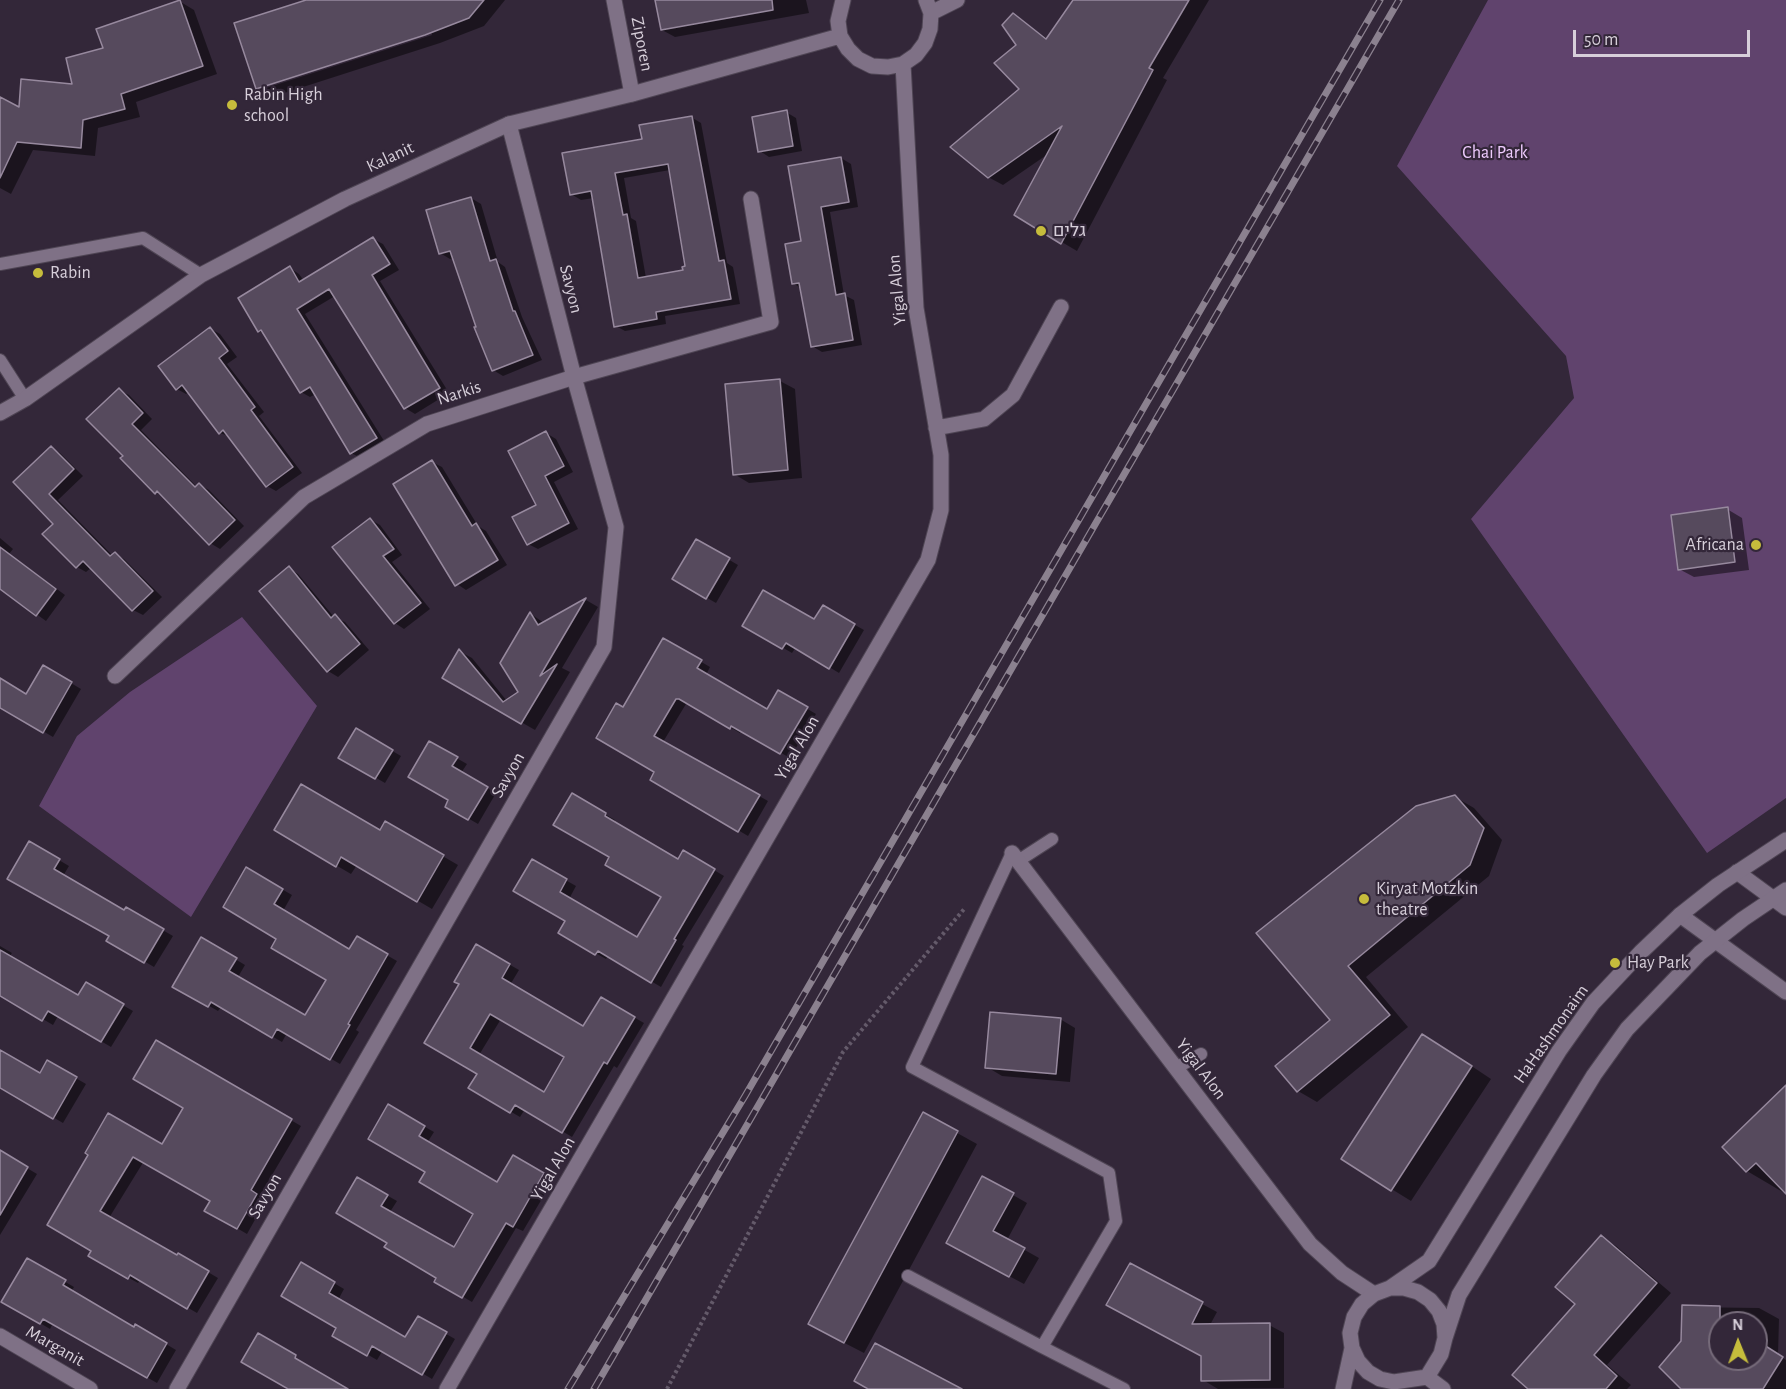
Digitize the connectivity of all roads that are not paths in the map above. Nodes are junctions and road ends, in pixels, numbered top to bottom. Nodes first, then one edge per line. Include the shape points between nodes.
1 (614, 0) edge
2 (843, 0) edge
3 (957, 0) edge
4 (928, 7) edge
5 (840, 36) junction
6 (903, 64) junction
7 (632, 94) junction
8 (508, 124) junction
9 (751, 199) dead end
10 (0, 264) edge
11 (201, 276) junction
12 (1061, 307) dead end
13 (0, 360) edge
14 (574, 377) junction
15 (25, 399) junction
16 (0, 413) edge
17 (936, 428) junction
18 (115, 676) dead end
19 (1052, 839) dead end
20 (1786, 840) edge
21 (1015, 857) junction
22 (1737, 872) junction
23 (1786, 890) edge
24 (1773, 899) junction
25 (1786, 908) edge
26 (1680, 915) junction
27 (1716, 941) junction
28 (1786, 992) edge
29 (1201, 1054) dead end
30 (1176, 1068) junction
31 (908, 1276) dead end
32 (1390, 1288) junction
33 (1374, 1294) junction
34 (0, 1336) edge
35 (1445, 1338) junction
36 (1042, 1347) junction
37 (1352, 1348) junction
38 (1427, 1377) junction
39 (1405, 1385) edge
40 (90, 1389) edge
41 (177, 1389) edge
42 (447, 1389) edge
43 (1124, 1389) edge
44 (1343, 1389) edge
45 (1443, 1389) edge

1 - 7 street, Ziporen
2 - 5 street via 838,21
3 - 4 street
4 - 6 street via 930,28 926,43
5 - 6 street via 858,59 872,66
5 - 7 street, Kalanit
6 - 17 street, Yigal Alon via 916,308
7 - 8 street, Kalanit
8 - 11 street, Kalanit via 345,199
8 - 14 street, Savyon
9 - 14 street, Narkis via 771,322
10 - 11 lane via 143,238
11 - 15 street, Kalanit
12 - 17 street via 1013,395 984,419
13 - 15 lane
14 - 18 street, Narkis via 427,424 304,497
14 - 41 street, Savyon via 616,527 604,647
15 - 16 street, Kalanit
17 - 42 street, Yigal Alon via 941,455 940,510 928,560
19 - 21 lane
20 - 22 street, HaHashmonaim
21 - 30 street, Yigal Alon
21 - 36 lane via 912,1067 1109,1173 1116,1221
22 - 24 street
22 - 26 street, HaHashmonaim
23 - 24 street
24 - 25 street
24 - 27 street
26 - 27 street
26 - 32 street, HaHashmonaim via 1593,1003 1429,1261
27 - 28 street
27 - 35 street via 1644,1010 1594,1075 1459,1295
29 - 30 lane
30 - 33 street, Yigal Alon via 1310,1244 1342,1273
31 - 36 lane
32 - 33 street
32 - 35 street via 1418,1292 1430,1300 1439,1311
33 - 37 street via 1354,1317
34 - 40 street, Marganit
35 - 38 street via 1441,1354
36 - 43 lane
37 - 39 street via 1368,1372
37 - 44 street
38 - 39 street
38 - 45 street

